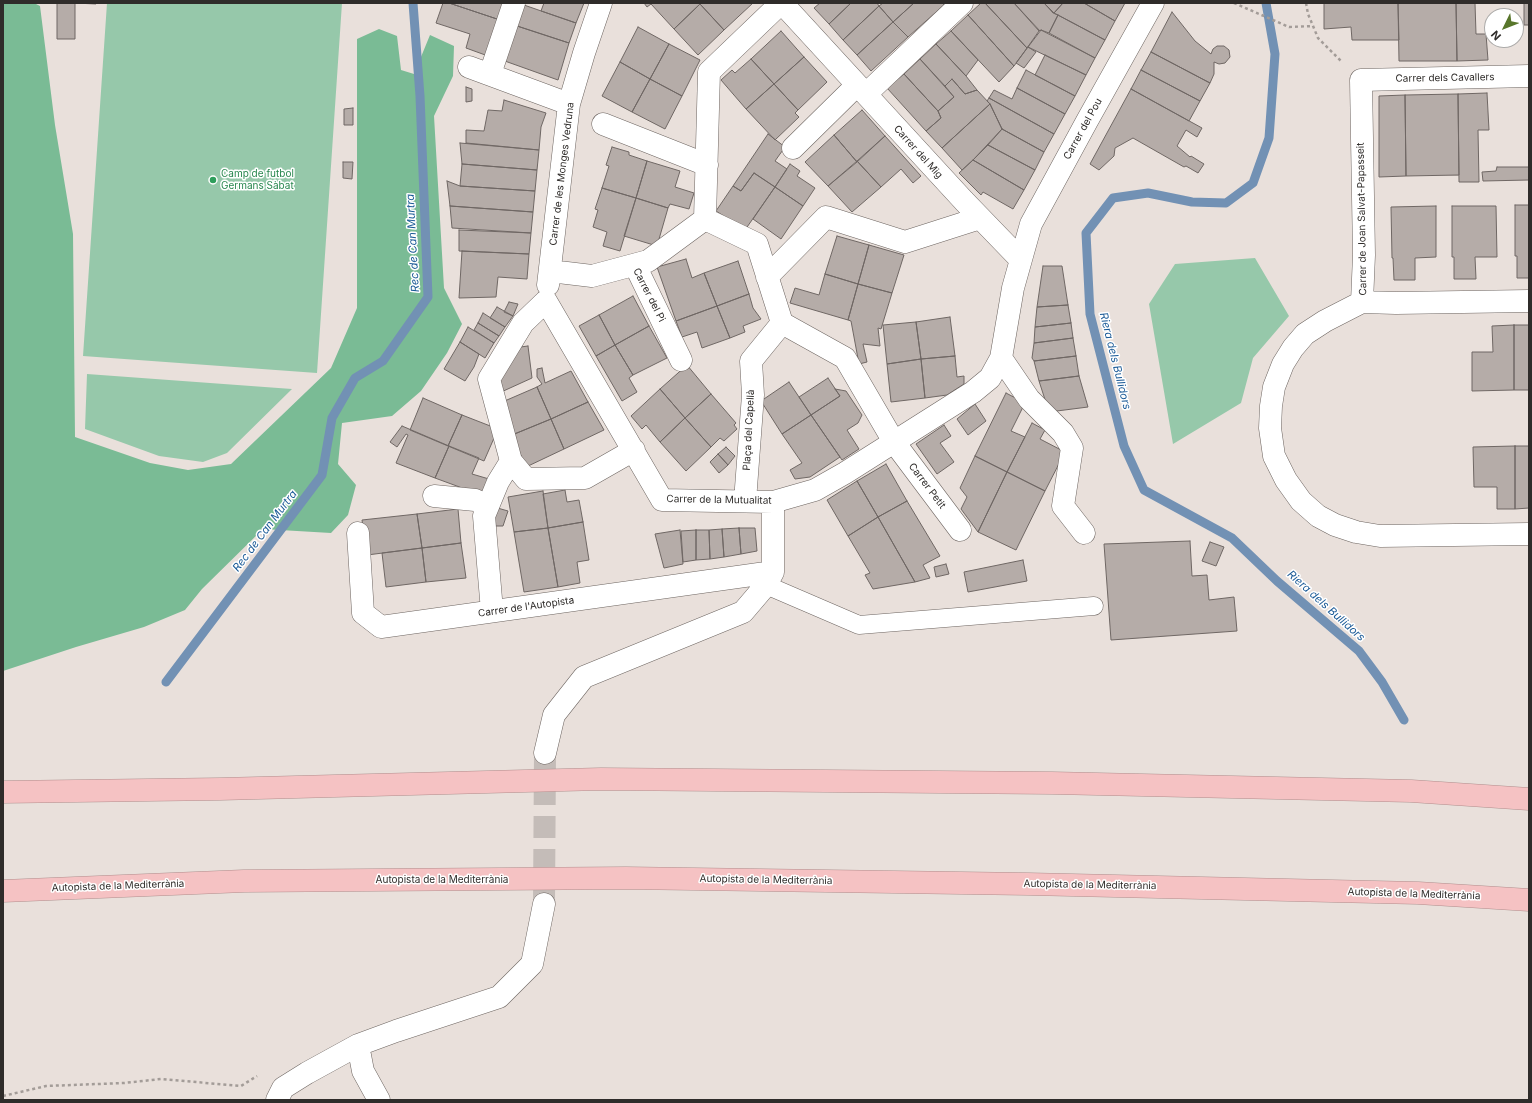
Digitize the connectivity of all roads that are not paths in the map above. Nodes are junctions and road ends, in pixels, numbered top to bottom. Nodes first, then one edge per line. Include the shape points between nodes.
1 (514, 3) edge
2 (601, 3) edge
3 (782, 3) edge
4 (962, 3) edge
5 (1153, 3) edge
6 (469, 66) dead end
7 (490, 74) junction
8 (1529, 76) edge
9 (1361, 80) joint
10 (862, 90) junction
11 (569, 104) junction
12 (603, 124) dead end
13 (793, 148) dead end
14 (707, 165) junction
15 (980, 218) junction
16 (705, 219) junction
17 (1020, 259) junction
18 (635, 265) junction
19 (550, 271) junction
20 (768, 277) junction
21 (546, 300) junction
22 (1529, 301) edge
23 (1362, 302) junction
24 (782, 323) junction
25 (1001, 358) junction
26 (681, 360) dead end
27 (894, 442) junction
28 (634, 450) junction
29 (511, 461) junction
30 (434, 496) dead end
31 (745, 501) junction
32 (774, 502) junction
33 (488, 506) junction
34 (960, 530) dead end
35 (358, 533) dead end
36 (1084, 533) dead end
37 (1529, 534) edge
38 (769, 578) junction
39 (1094, 606) dead end
40 (492, 611) junction
41 (545, 753) tunnel mouth
42 (3, 792) edge
43 (1529, 799) edge
44 (3, 891) edge
45 (1529, 900) edge
46 (544, 904) tunnel mouth
47 (358, 1045) junction
48 (280, 1094) edge
49 (379, 1100) edge

1 - 7 street
2 - 11 street, Carrer de les Monges Vedruna
3 - 10 street, Carrer del Mig
3 - 14 street via 709,72
4 - 10 street
5 - 17 street, Carrer del Pou via 1031,224
6 - 7 street
7 - 11 street
8 - 9 street, Carrer dels Cavallers
9 - 23 street, Carrer de Joan Salvat-Papasseit via 1364,255
10 - 13 street
10 - 15 street, Carrer del Mig
11 - 19 street, Carrer de les Monges Vedruna
12 - 14 street
14 - 16 street
15 - 17 street, Carrer del Mig
15 - 20 street via 905,242 826,217
16 - 18 street via 648,261
16 - 20 street via 757,244
17 - 25 street, Carrer de la Mutualitat
18 - 19 street, Carrer del Pi via 592,276
18 - 26 street, Carrer del Pi
19 - 21 street, Carrer de les Monges Vedruna
20 - 24 street
21 - 28 street, Carrer de la Mutualitat
21 - 29 street via 523,323 489,379
22 - 23 street via 1396,304
23 - 37 street, Carrer de Joan Salvat-Papasseit via 1306,334 1283,364 1274,387 1270,428 1274,456 1286,480 1301,501 1318,516 1335,525 1380,536
24 - 27 street via 845,358
24 - 31 street, Plaça del Capellà via 751,361 753,395
25 - 27 street, Carrer de la Mutualitat via 990,378 973,392
25 - 36 street via 1029,399 1063,433 1072,448 1063,506
27 - 32 street, Carrer de la Mutualitat via 815,490
27 - 34 street, Carrer Petit
28 - 29 street via 586,478 526,479
28 - 31 street, Carrer de la Mutualitat via 662,500
29 - 33 street via 498,482
30 - 33 street via 475,500
31 - 32 street, Carrer de la Mutualitat
32 - 38 street
33 - 40 street via 484,516
35 - 40 street, Carrer de l'Autopista via 363,612 381,627
38 - 39 lane via 859,625
38 - 40 street, Carrer de l'Autopista
38 - 41 street via 743,612 584,677 554,715
42 - 43 highway via 601,779 1060,783 1411,791
44 - 45 highway, Autopista de la Mediterrània via 244,881 626,878 1418,893
46 - 47 street via 532,964 499,997
47 - 48 street via 307,1073
47 - 49 street via 363,1071

